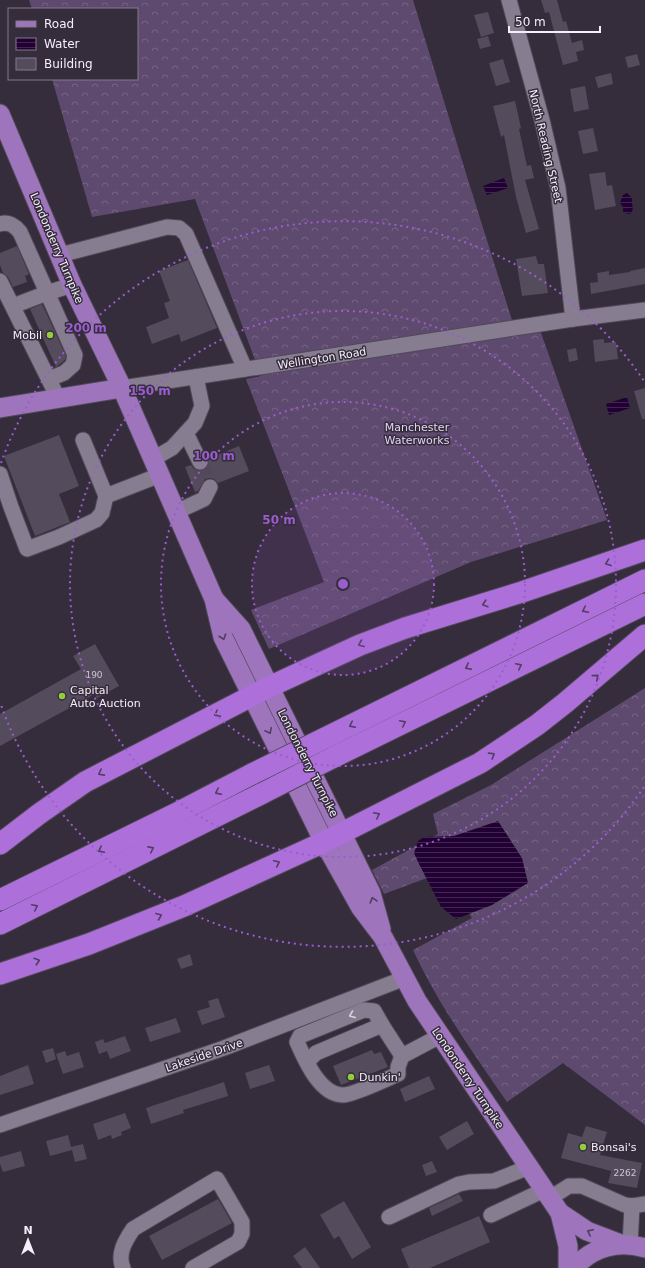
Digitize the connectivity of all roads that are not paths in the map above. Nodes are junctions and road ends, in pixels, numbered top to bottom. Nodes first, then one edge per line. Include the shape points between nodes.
1 (509, 0) edge
2 (0, 114) edge
3 (0, 224) edge
4 (60, 255) junction
5 (0, 281) edge
6 (72, 285) junction
7 (47, 293) junction
8 (13, 306) junction
9 (645, 310) edge
10 (573, 319) junction
11 (245, 370) junction
12 (196, 377) junction
13 (49, 379) junction
14 (122, 388) junction
15 (58, 398) junction
16 (0, 408) edge
17 (186, 433) junction
18 (83, 440) dead end
19 (200, 462) tunnel mouth
20 (156, 467) junction
21 (0, 474) edge
22 (210, 486) dead end
23 (106, 496) junction
24 (176, 512) junction
25 (645, 550) edge
26 (645, 580) edge
27 (645, 604) edge
28 (645, 635) edge
29 (261, 691) junction
30 (333, 837) junction
31 (0, 844) edge
32 (0, 900) edge
33 (0, 924) edge
34 (0, 974) edge
35 (405, 978) junction
36 (382, 1025) junction
37 (440, 1036) junction
38 (309, 1060) junction
39 (399, 1065) junction
40 (0, 1125) edge
41 (529, 1168) junction
42 (547, 1194) junction
43 (638, 1205) edge
44 (560, 1213) junction
45 (491, 1215) dead end
46 (389, 1217) dead end
47 (637, 1247) edge
48 (123, 1268) edge
49 (193, 1268) edge
50 (568, 1268) edge
51 (574, 1268) edge

1 - 10 street, North Reading Street via 558,188
2 - 4 main road, Londonderry Turnpike
3 - 7 street via 13,225 20,232
4 - 6 main road, Londonderry Turnpike
4 - 11 street via 167,227 179,228 186,234
5 - 8 street
6 - 7 street
6 - 14 main road, Londonderry Turnpike
7 - 8 street
7 - 13 street via 74,355 73,365 64,373
8 - 13 street
9 - 10 street, Wellington Road
10 - 11 street, Wellington Road
11 - 12 street, Wellington Road
12 - 14 street, Wellington Road
12 - 17 street via 202,406 195,423
13 - 15 street
14 - 15 main road, Wellington Road
14 - 20 main road, Londonderry Turnpike
15 - 16 main road, Wellington Road
17 - 19 street
17 - 20 street
18 - 23 street
20 - 23 street
20 - 24 main road, Londonderry Turnpike
21 - 23 street via 27,549 96,520 102,513
22 - 24 street via 204,499
24 - 29 main road, Londonderry Turnpike via 214,599 241,629
25 -> 29 highway via 529,590 397,631 360,645
26 -> 32 highway, bridge
33 -> 27 highway, bridge
30 -> 28 highway via 480,762 509,744 565,703
29 - 30 main road, Londonderry Turnpike
29 -> 31 highway via 85,782
34 -> 30 highway via 89,944 184,906
30 - 35 main road, Londonderry Turnpike via 361,908 383,937
35 - 37 main road, Londonderry Turnpike
35 - 40 street, Lakeside Drive via 224,1048
36 - 38 street via 316,1053
36 -> 38 street via 374,1011 364,1010 300,1036 297,1042
36 - 39 street
37 - 39 street
37 - 41 main road, Londonderry Turnpike
38 - 39 street via 336,1088 346,1088
41 - 42 main road, Londonderry Turnpike
41 - 46 street via 494,1181 459,1184
42 - 43 street via 569,1186 582,1186 625,1205
42 - 44 main road, Londonderry Turnpike
42 - 45 street
43 - 47 street
47 -> 44 main road, Londonderry Turnpike via 587,1231
44 - 50 main road, Londonderry Turnpike via 568,1246
47 - 51 main road via 606,1247 584,1258
48 - 49 street via 121,1253 124,1242 133,1230 217,1179 242,1222 242,1234 238,1242

